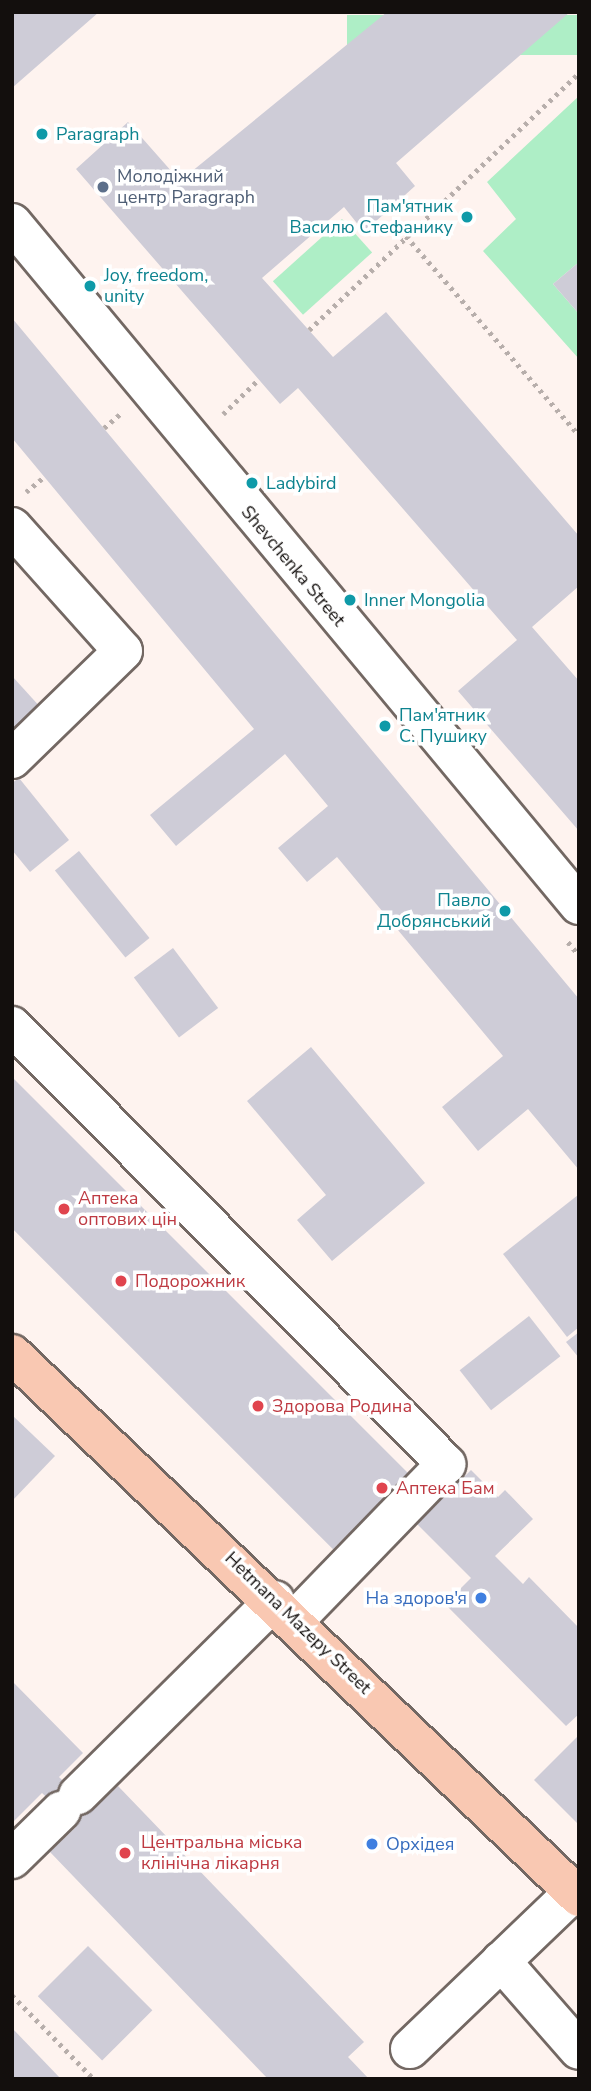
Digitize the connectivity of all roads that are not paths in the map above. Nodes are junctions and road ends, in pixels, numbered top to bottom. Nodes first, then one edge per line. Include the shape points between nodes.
1 (12, 223) edge
2 (12, 527) edge
3 (12, 759) edge
4 (579, 905) edge
5 (12, 1026) edge
6 (12, 1354) edge
7 (285, 1610) junction
8 (12, 1859) edge
9 (576, 1895) edge
10 (501, 1961) junction
11 (410, 2049) dead end
12 (579, 2050) edge

1 - 4 street, Shevchenka Street
2 - 3 street via 123,651
5 - 7 street via 446,1464
6 - 7 main road, Hetmana Mazepy Street
7 - 8 street
7 - 9 main road, Hetmana Mazepy Street
9 - 10 street
10 - 11 street
10 - 12 street

